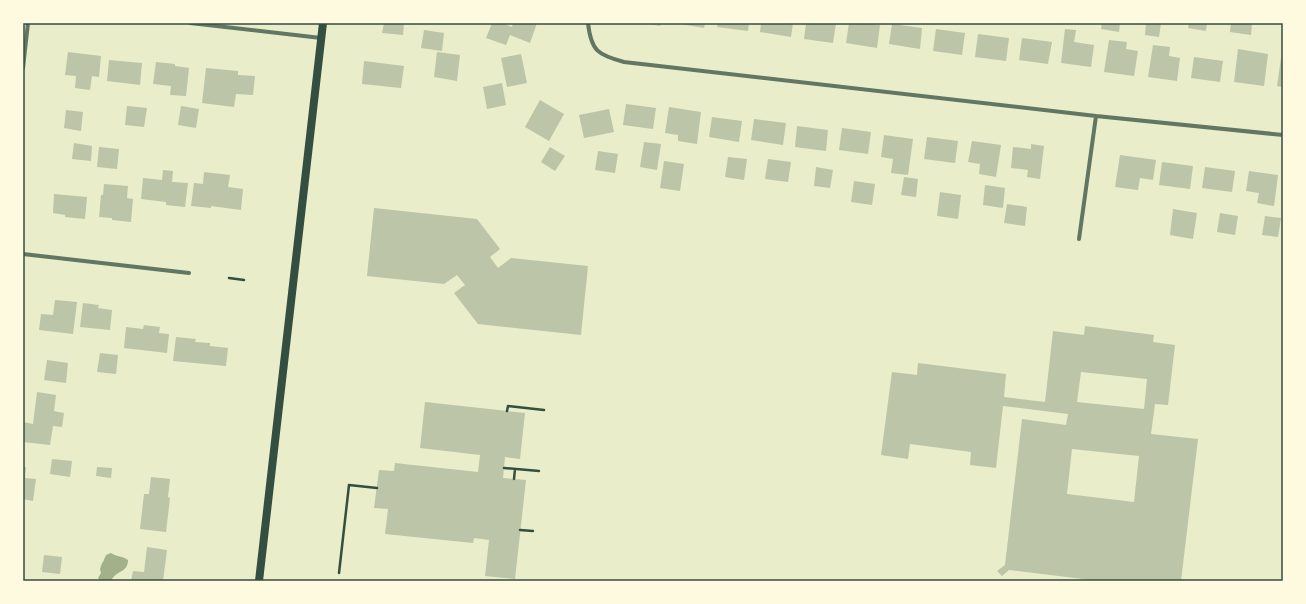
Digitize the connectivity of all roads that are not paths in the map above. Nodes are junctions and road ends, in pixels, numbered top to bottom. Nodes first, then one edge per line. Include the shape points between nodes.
1 (28, 23) edge
2 (190, 23) edge
3 (323, 23) edge
4 (588, 23) edge
5 (322, 38) junction
6 (23, 68) edge
7 (1096, 116) junction
8 (1283, 135) edge
9 (1079, 240) dead end
10 (23, 254) edge
11 (189, 273) dead end
12 (259, 581) edge

1 - 6 street
2 - 5 street
3 - 5 main road
4 - 7 street via 589,35 595,49 606,57 624,62
5 - 12 main road
7 - 8 street
7 - 9 street
10 - 11 street

